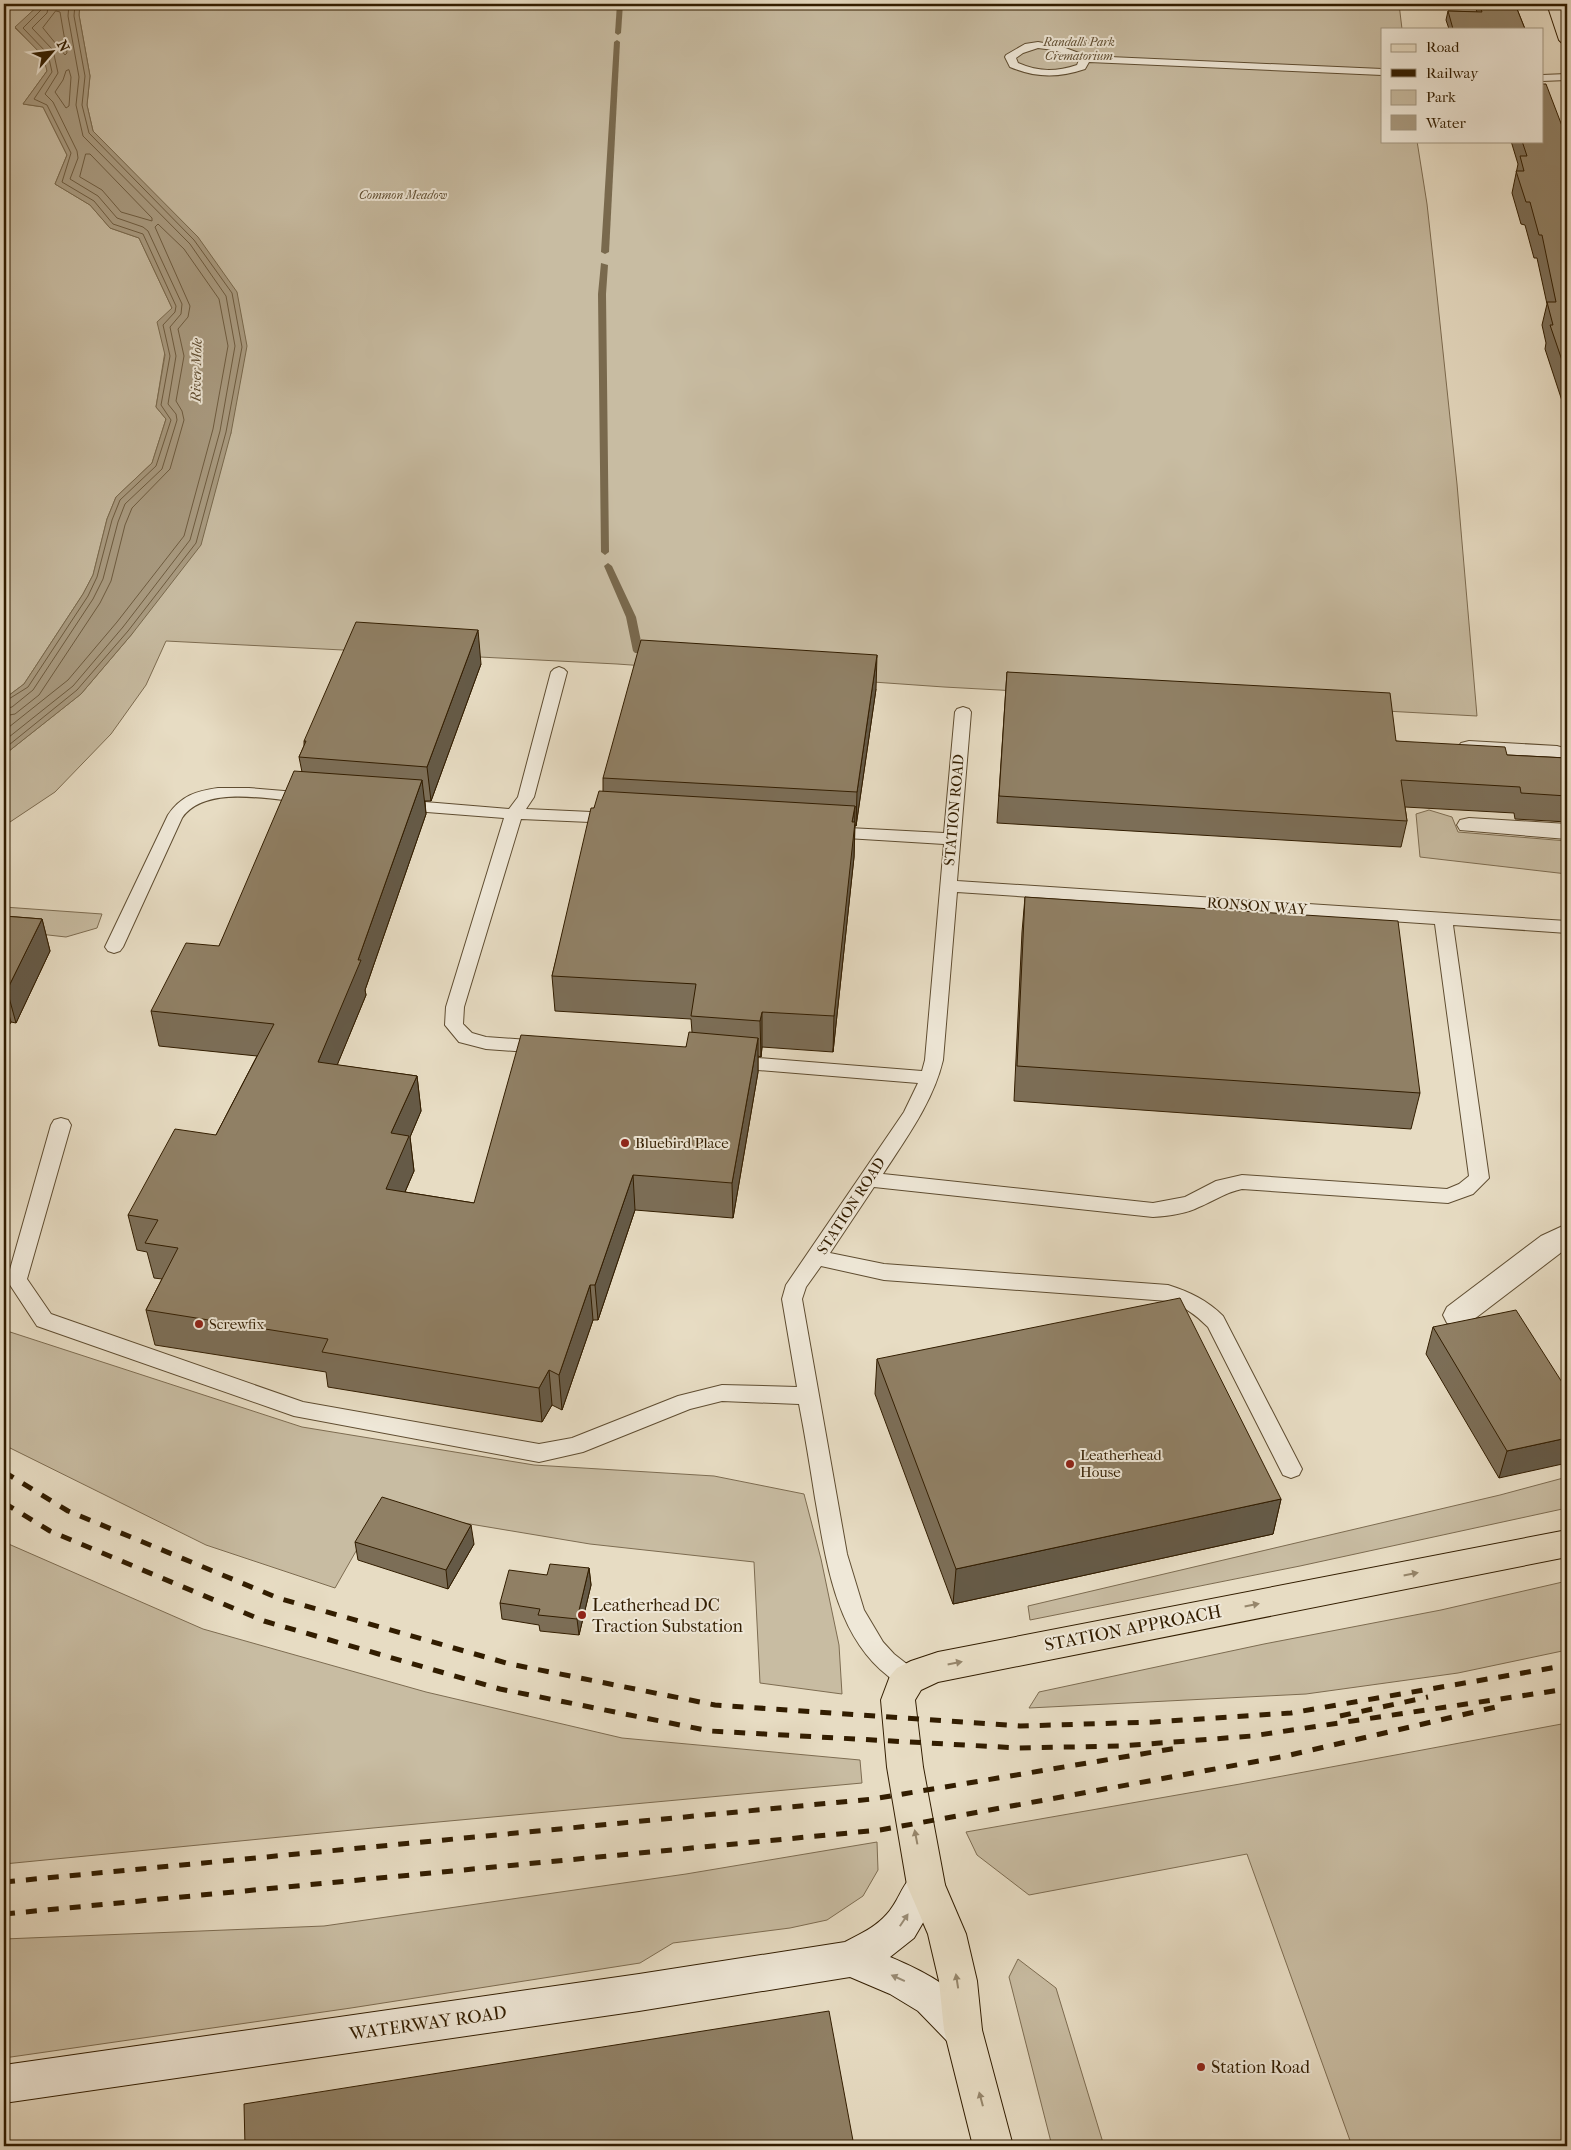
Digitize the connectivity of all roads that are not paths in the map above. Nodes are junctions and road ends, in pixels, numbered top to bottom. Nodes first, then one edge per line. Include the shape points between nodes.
1 (1554, 4) edge
2 (1567, 40) edge
3 (1085, 60) junction
4 (1381, 72) edge
5 (1567, 77) edge
6 (1544, 78) edge
7 (559, 672) dead end
8 (963, 712) dead end
9 (1446, 746) edge
10 (1567, 756) edge
11 (326, 800) edge
12 (386, 804) edge
13 (514, 814) junction
14 (624, 819) edge
15 (1469, 825) dead end
16 (813, 831) edge
17 (1567, 832) edge
18 (951, 838) junction
19 (947, 886) junction
20 (1442, 918) junction
21 (1567, 927) edge
22 (114, 947) dead end
23 (564, 1049) edge
24 (720, 1061) edge
25 (930, 1078) junction
26 (62, 1125) dead end
27 (868, 1179) junction
28 (1567, 1235) edge
29 (816, 1258) junction
30 (1458, 1315) dead end
31 (809, 1396) junction
32 (1291, 1469) dead end
33 (1567, 1543) edge
34 (909, 1679) junction
35 (926, 1885) junction
36 (851, 1959) junction
37 (963, 2030) junction
38 (4, 2084) edge
39 (994, 2146) edge

1 - 2 main road
3 - 3 lane via 1082,67 1068,73 1047,74 1020,68 1010,57 1018,50 1034,46 1055,46
3 - 4 lane
5 - 6 lane
7 - 13 lane via 526,797
8 - 18 lane, STATION ROAD
9 - 10 main road
11 - 22 lane via 211,794 193,799 180,808
12 - 13 lane
13 - 14 lane
13 - 23 lane via 455,1007 454,1025 466,1038 486,1043
15 - 17 main road
16 - 18 lane
18 - 19 lane, STATION ROAD
19 - 20 lane, RONSON WAY
19 - 25 lane, STATION ROAD
20 - 21 lane, RONSON WAY
20 - 27 lane via 1479,1178 1466,1189 1448,1196 1242,1182 1222,1186 1191,1203 1153,1210
24 - 25 lane
25 - 27 lane, STATION ROAD via 911,1116
26 - 31 lane via 17,1280 44,1320 302,1410 539,1453 575,1446 686,1402 722,1393
27 - 29 lane, STATION ROAD
28 - 30 main road
29 - 31 lane, STATION ROAD via 796,1285 792,1300
29 - 32 lane via 884,1272 1168,1293 1188,1299 1203,1307 1216,1322
31 - 34 lane, STATION ROAD via 836,1554 852,1610 875,1649
34 -> 33 main road, STATION APPROACH via 938,1667
35 -> 34 main road via 905,1767 898,1700
36 -> 35 main road, WATERWAY ROAD via 886,1939 901,1926
37 -> 35 main road via 958,1981 947,1934
37 -> 36 main road via 932,1998 904,1981
36 - 38 main road, WATERWAY ROAD via 521,2011 253,2046
39 -> 37 main road

